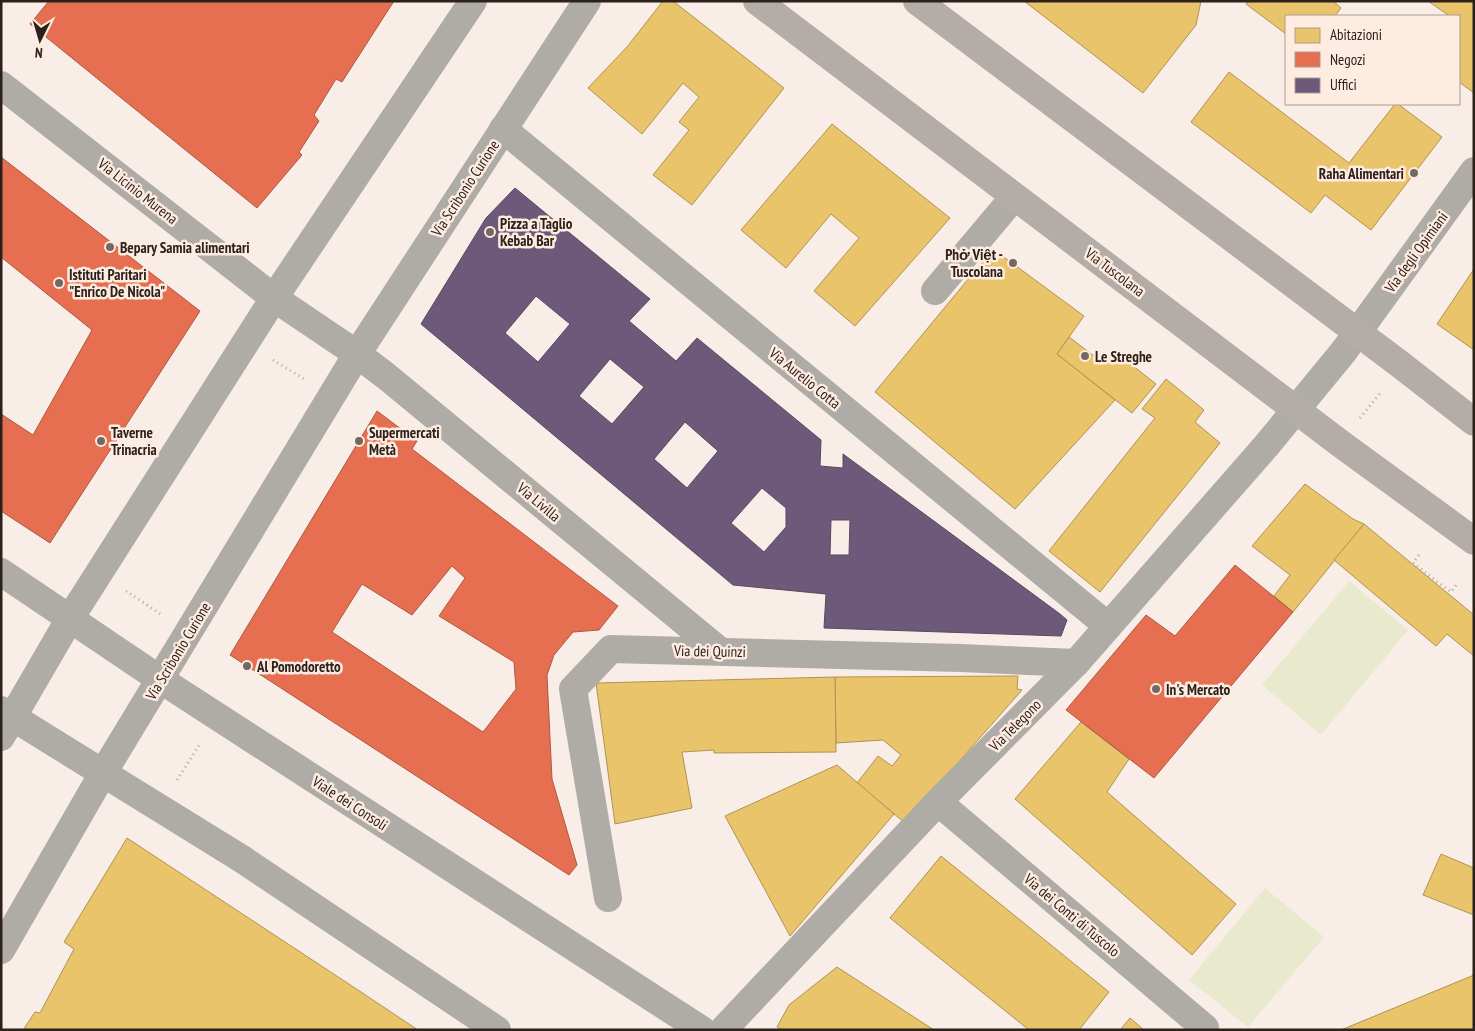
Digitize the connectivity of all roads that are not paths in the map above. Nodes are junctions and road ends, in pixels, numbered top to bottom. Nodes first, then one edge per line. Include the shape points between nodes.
1 (473, 1) edge
2 (757, 1) edge
3 (928, 4) edge
4 (578, 8) edge
5 (1, 85) edge
6 (503, 129) junction
7 (1474, 171) edge
8 (1014, 197) junction
9 (935, 291) dead end
10 (274, 298) junction
11 (1357, 332) junction
12 (357, 354) junction
13 (1297, 410) junction
14 (1474, 422) edge
15 (1474, 541) edge
16 (1, 572) edge
17 (69, 620) junction
18 (1108, 626) junction
19 (720, 651) junction
20 (1076, 663) junction
21 (160, 680) junction
22 (5, 722) edge
23 (103, 772) junction
24 (938, 802) junction
25 (608, 898) dead end
26 (1, 950) edge
27 (1205, 1028) dead end
28 (498, 1030) edge
29 (702, 1030) edge
30 (723, 1030) edge

1 - 10 street
2 - 8 main road, Via Tuscolana
3 - 11 main road
4 - 6 street, Via Scribonio Curione
5 - 10 street, Via Licinio Murena
6 - 12 street, Via Scribonio Curione
6 - 18 street, Via Aurelio Cotta
7 - 11 street, Via degli Opimiani
8 - 9 street
8 - 13 main road, Via Tuscolana
10 - 12 street
10 - 17 street
11 - 13 street, Via degli Opimiani
11 - 14 main road
12 - 19 street, Via Livilla
12 - 21 street, Via Scribonio Curione
13 - 15 main road, Via Tuscolana
13 - 18 street, Via Telegono
16 - 17 street, Viale dei Consoli
17 - 21 street, Viale dei Consoli
17 - 22 street
18 - 20 street, Via Telegono
19 - 20 street, Via dei Quinzi
19 - 25 street, Via dei Quinzi via 611,649 573,689
20 - 24 street, Via Telegono
21 - 23 street, Via Scribonio Curione
21 - 29 street, Viale dei Consoli
22 - 23 street
23 - 26 street, Via Scribonio Curione
23 - 28 street via 242,859
24 - 27 street, Via dei Conti di Tuscolo
24 - 30 street, Via Telegono

